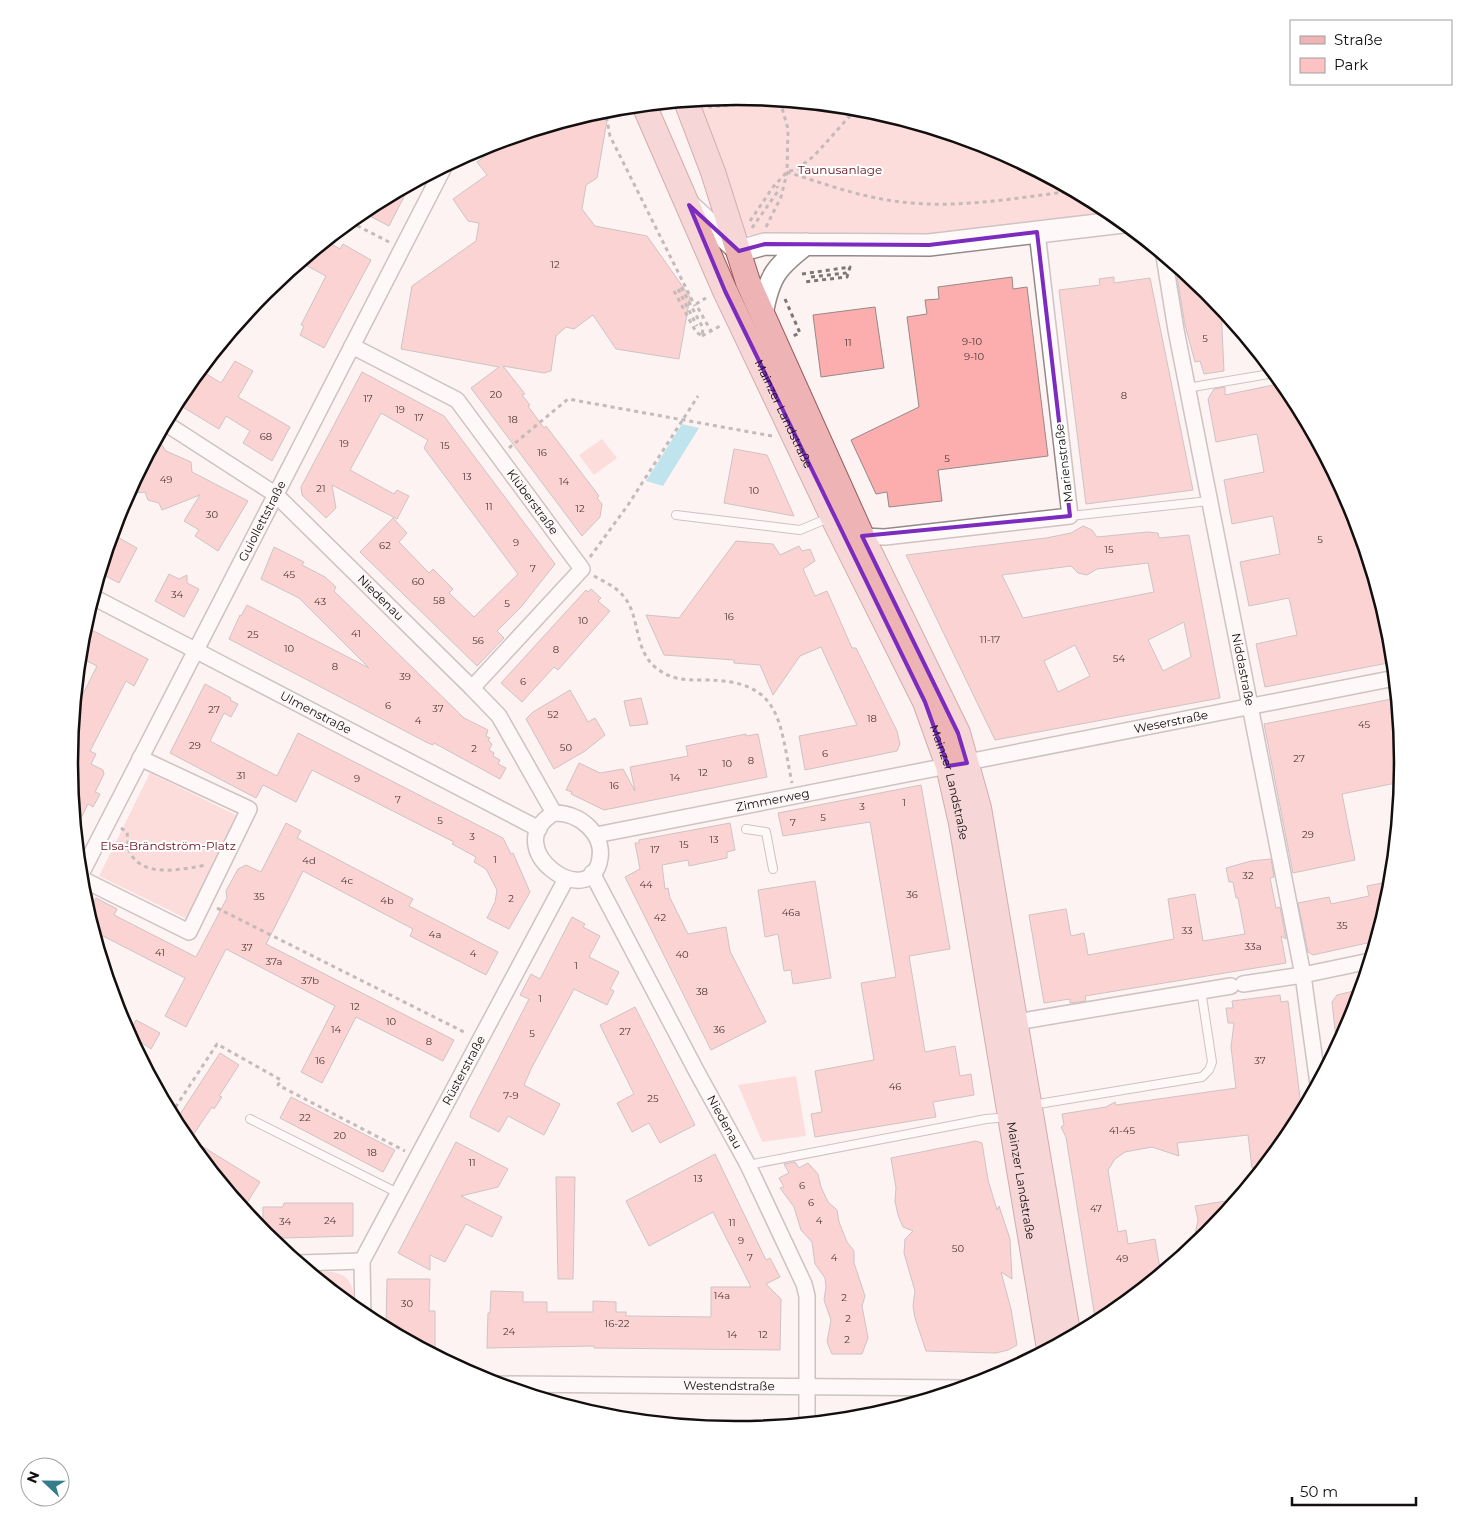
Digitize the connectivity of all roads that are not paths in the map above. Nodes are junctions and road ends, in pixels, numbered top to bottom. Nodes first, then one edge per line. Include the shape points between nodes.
1 (688, 106) edge
2 (647, 112) edge
3 (439, 176) edge
4 (689, 205) junction
5 (1112, 223) edge
6 (1037, 232) junction
7 (745, 241) junction
8 (806, 244) junction
9 (1165, 264) edge
10 (725, 291) junction
11 (762, 314) junction
12 (352, 346) junction
13 (1267, 374) edge
14 (1187, 388) junction
15 (171, 427) edge
16 (275, 494) junction
17 (1209, 501) junction
18 (676, 516) dead end
19 (832, 516) junction
20 (1070, 516) junction
21 (862, 536) junction
22 (98, 600) edge
23 (194, 650) junction
24 (1389, 679) edge
25 (472, 688) junction
26 (1248, 706) junction
27 (140, 758) junction
28 (958, 764) junction
29 (554, 813) junction
30 (746, 828) dead end
31 (539, 829) junction
32 (596, 834) junction
33 (86, 866) edge
34 (773, 869) dead end
35 (592, 873) junction
36 (566, 879) junction
37 (88, 881) edge
38 (1364, 962) edge
39 (1303, 976) junction
40 (1201, 990) junction
41 (1016, 1022) junction
42 (1317, 1074) edge
43 (1020, 1111) junction
44 (250, 1119) dead end
45 (748, 1165) junction
46 (398, 1193) junction
47 (362, 1261) junction
48 (308, 1264) edge
49 (363, 1306) edge
50 (1068, 1332) edge
51 (1048, 1343) edge
52 (516, 1384) edge
53 (807, 1386) junction
54 (951, 1386) edge
55 (807, 1418) edge

1 - 7 main road
2 - 4 main road
3 - 12 street, Guiollettstraße
4 - 7 main road
4 - 10 main road, Mainzer Landstraße
5 - 6 main road
6 - 8 main road via 929,246
6 - 20 street, Marienstraße
7 - 8 main road
7 - 10 main road via 730,265
7 - 11 main road, Mainzer Landstraße via 748,282
8 - 11 main road via 784,261 775,273 767,288
9 - 14 street, Niddastraße
10 - 19 main road, Mainzer Landstraße
11 - 21 main road, Mainzer Landstraße
12 - 16 street, Guiollettstraße
12 - 25 street, Klüberstraße via 457,400 582,569
13 - 14 lane
14 - 17 street, Niddastraße
15 - 16 street, Niedenau
16 - 23 street, Guiollettstraße
16 - 25 street, Niedenau
17 - 20 lane
17 - 26 street, Niddastraße
18 - 19 lane via 800,530
19 - 28 main road, Mainzer Landstraße
20 - 21 street, Marienstraße via 885,537
21 - 28 main road, Mainzer Landstraße via 958,733
22 - 23 street, Ulmenstraße
23 - 27 street, Guiollettstraße
23 - 31 street, Ulmenstraße
24 - 26 street, Weserstraße
25 - 29 street, Niedenau via 499,716
26 - 28 street, Weserstraße
26 - 39 street, Niddastraße
27 - 33 street, Guiollettstraße
27 - 37 street via 249,809 189,932
28 - 32 street, Zimmerweg
28 - 41 main road, Mainzer Landstraße via 978,796
28 - 43 main road, Mainzer Landstraße via 961,822
29 - 31 street
29 - 32 street via 581,821
30 - 34 lane via 766,832
31 - 36 street via 539,855 553,872
32 - 35 street via 601,855
35 - 36 street via 582,879
35 - 45 street, Niedenau
36 - 46 street, Rüsterstraße
38 - 39 street
39 - 40 street
39 - 42 street, Niddastraße
40 - 41 street
40 - 43 lane, Mainzer Landstraße via 1212,1062 1202,1076
41 - 43 main road, Mainzer Landstraße
43 - 45 lane
43 - 50 main road, Mainzer Landstraße
43 - 51 main road, Mainzer Landstraße
44 - 46 lane
45 - 53 street, Niedenau via 804,1284 807,1296
46 - 47 street, Rüsterstraße
47 - 48 street
47 - 49 street
52 - 53 street, Westendstraße
53 - 54 street, Westendstraße
53 - 55 street, Niedenau

